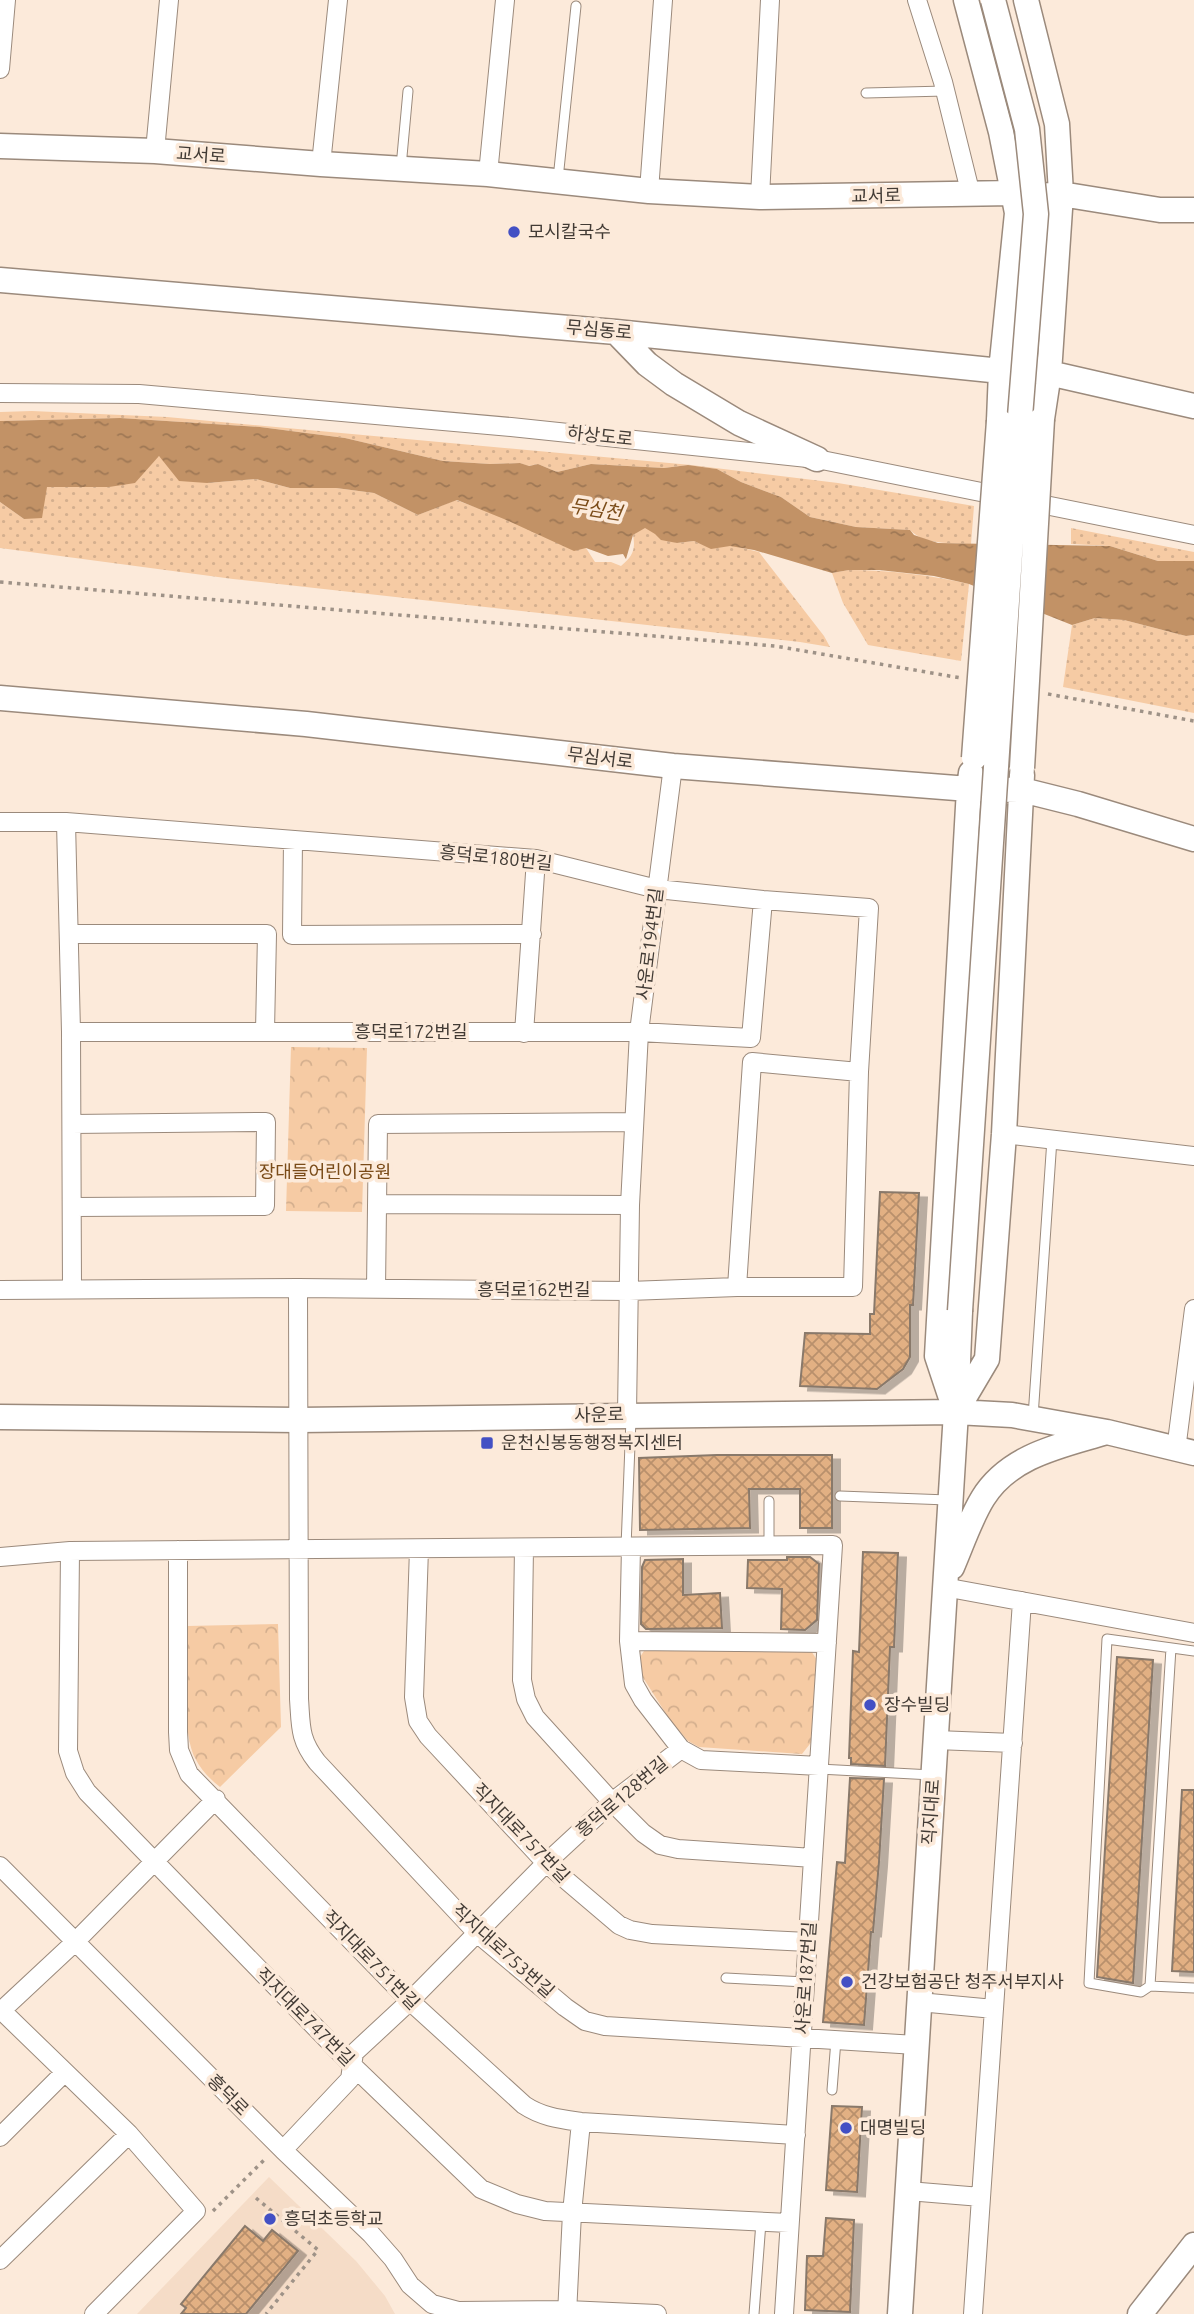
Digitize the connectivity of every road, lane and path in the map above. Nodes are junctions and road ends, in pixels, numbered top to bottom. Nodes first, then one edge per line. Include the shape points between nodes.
1 (6, 0) edge
2 (169, 0) edge
3 (338, 0) edge
4 (505, 0) edge
5 (663, 0) edge
6 (770, 0) edge
7 (918, 0) edge
8 (966, 0) edge
9 (993, 0) edge
10 (1027, 0) edge
11 (576, 6) dead end
12 (0, 69) edge
13 (408, 90) dead end
14 (945, 91) junction
15 (866, 93) dead end
16 (0, 146) edge
17 (155, 151) junction
18 (321, 164) junction
19 (401, 169) junction
20 (488, 174) junction
21 (558, 181) junction
22 (649, 191) junction
23 (1013, 193) junction
24 (1061, 194) junction
25 (971, 195) junction
26 (760, 197) junction
27 (1194, 209) edge
28 (0, 280) edge
29 (616, 332) junction
30 (1001, 371) junction
31 (1049, 373) junction
32 (0, 393) edge
33 (1194, 407) edge
34 (817, 459) junction
35 (1194, 535) edge
36 (0, 582) edge
37 (967, 679) dead end
38 (1046, 694) dead end
39 (0, 698) edge
40 (1194, 721) edge
41 (673, 766) junction
42 (1022, 779) junction
43 (969, 789) junction
44 (66, 821) junction
45 (0, 822) edge
46 (1194, 839) edge
47 (293, 840) junction
48 (536, 859) junction
49 (657, 889) junction
50 (763, 900) junction
51 (69, 934) junction
52 (532, 934) junction
53 (265, 1031) junction
54 (71, 1032) junction
55 (639, 1032) junction
56 (524, 1033) junction
57 (859, 1072) junction
58 (634, 1122) junction
59 (72, 1124) junction
60 (1004, 1134) junction
61 (1052, 1139) junction
62 (1194, 1156) edge
63 (377, 1204) junction
64 (630, 1205) junction
65 (73, 1208) junction
66 (737, 1287) junction
67 (299, 1288) junction
68 (72, 1289) junction
69 (376, 1289) junction
70 (0, 1290) edge
71 (629, 1290) junction
72 (1194, 1309) edge
73 (956, 1412) junction
74 (629, 1414) junction
75 (0, 1417) edge
76 (1033, 1418) junction
77 (298, 1420) junction
78 (1107, 1432) junction
79 (1185, 1451) edge
80 (840, 1496) dead end
81 (950, 1500) junction
82 (769, 1501) dead end
83 (769, 1546) junction
84 (628, 1547) junction
85 (524, 1548) junction
86 (299, 1549) junction
87 (419, 1549) junction
88 (178, 1550) junction
89 (70, 1551) junction
90 (0, 1557) edge
91 (944, 1587) junction
92 (1023, 1601) junction
93 (1194, 1633) edge
94 (629, 1641) junction
95 (827, 1643) junction
96 (1171, 1648) junction
97 (1194, 1651) edge
98 (936, 1740) junction
99 (1013, 1743) junction
100 (681, 1749) junction
101 (819, 1768) junction
102 (933, 1775) junction
103 (216, 1799) junction
104 (612, 1802) junction
105 (813, 1858) junction
106 (154, 1863) junction
107 (545, 1863) junction
108 (0, 1866) edge
109 (477, 1933) junction
110 (75, 1942) junction
111 (808, 1942) junction
112 (726, 1978) dead end
113 (805, 1982) junction
114 (1150, 1986) junction
115 (1194, 1987) edge
116 (410, 2001) junction
117 (919, 2002) junction
118 (994, 2009) junction
119 (1, 2010) edge
120 (802, 2038) junction
121 (836, 2040) junction
122 (916, 2045) junction
123 (352, 2065) junction
124 (65, 2072) junction
125 (832, 2090) dead end
126 (581, 2122) junction
127 (128, 2134) junction
128 (796, 2135) junction
129 (0, 2137) edge
130 (283, 2150) junction
131 (908, 2191) junction
132 (981, 2197) junction
133 (257, 2198) dead end
134 (572, 2213) junction
135 (761, 2222) junction
136 (789, 2223) junction
137 (1194, 2245) edge
138 (0, 2260) edge
139 (567, 2312) edge
140 (456, 2313) edge
141 (94, 2314) edge
142 (265, 2314) edge
143 (657, 2314) edge
144 (754, 2314) edge
145 (784, 2314) edge
146 (900, 2314) edge
147 (973, 2314) edge
148 (1140, 2314) edge

1 - 12 street
2 - 17 street
3 - 18 street
4 - 20 street
5 - 22 street
6 - 26 street
7 - 14 street
8 - 23 street via 1002,132
9 - 73 street, 직지대로, bridge via 1027,128 1036,214
10 - 24 street via 1057,124
11 - 21 lane
13 - 19 lane
14 - 15 lane
14 - 25 street
16 - 17 street, 교서로
17 - 18 street, 교서로
18 - 19 street, 교서로
19 - 20 street, 교서로
20 - 21 street, 교서로
21 - 22 street, 교서로
22 - 26 street, 교서로
23 - 24 street, 교서로
23 - 25 street, 교서로
23 - 30 street via 1017,213
24 - 27 street, 교서로 via 1160,210
24 - 31 street
25 - 26 street, 교서로
28 - 29 street, 무심동로
29 - 30 street, 무심동로
29 - 34 street via 646,364 674,384 739,423
30 - 31 street, 무심동로
30 - 43 street, bridge
31 - 33 street, 무심동로
31 - 42 street, bridge via 1042,419
32 - 34 street, 하상도로 via 139,394
34 - 35 street, 하상도로
36 - 37 path via 775,646
38 - 40 path
39 - 41 street, 무심서로 via 306,724
41 - 43 street, 무심서로
41 - 49 street, 사운로194번길
42 - 43 street, 무심서로
42 - 46 street, 무심서로 via 1078,804
42 - 60 street
43 - 73 street via 937,1356
44 - 45 street, 흥덕로180번길
44 - 47 street, 흥덕로180번길
44 - 51 street
47 - 48 street, 흥덕로180번길
47 - 52 street via 292,935
48 - 49 street, 흥덕로180번길
48 - 52 street
49 - 50 street, 흥덕로180번길
49 - 55 street, 사운로194번길
50 - 55 street, 흥덕로172번길 via 751,1038
50 - 57 street, 흥덕로180번길 via 869,908
51 - 53 street via 267,934
51 - 54 street
52 - 56 street
53 - 54 street, 흥덕로172번길
53 - 56 street, 흥덕로172번길
54 - 59 street
55 - 56 street, 흥덕로172번길
55 - 58 street, 사운로194번길
57 - 66 street, 흥덕로162번길 via 853,1287
57 - 66 street via 752,1062
58 - 63 street via 379,1124
58 - 64 street, 사운로194번길
59 - 65 street
59 - 65 street via 266,1122 265,1206
60 - 61 street
60 - 73 street via 988,1359
61 - 62 street
61 - 76 lane
63 - 64 street
63 - 69 street
64 - 71 street, 사운로194번길
65 - 68 street
66 - 71 street, 흥덕로162번길
67 - 68 street, 흥덕로162번길
67 - 69 street, 흥덕로162번길
67 - 77 street, 직지대로753번길
68 - 70 street, 흥덕로162번길
69 - 71 street, 흥덕로162번길
71 - 74 street, 사운로194번길
72 - 79 street
73 - 74 street, 사운로
73 - 76 street, 사운로
73 - 81 street, 직지대로
74 - 77 street, 사운로
74 - 84 lane
75 - 77 street, 사운로
76 - 78 street, 사운로
77 - 86 street, 직지대로753번길
78 - 79 street, 사운로
78 - 91 street via 1038,1454 998,1479 983,1498
80 - 81 lane
81 - 91 street, 직지대로
82 - 83 lane
83 - 84 street, 사운로187번길
83 - 95 street, 사운로187번길 via 833,1545
84 - 85 street, 사운로187번길
84 - 94 street
85 - 87 street, 사운로187번길
85 - 104 street via 522,1680 526,1699 535,1717
86 - 87 street
86 - 88 street
86 - 109 street, 직지대로753번길 via 299,1699 306,1748
87 - 107 street, 직지대로757번길 via 414,1697 418,1721
88 - 89 street
88 - 103 street, 직지대로751번길 via 179,1750 189,1773
89 - 90 street
89 - 106 street, 직지대로747번길 via 68,1751 87,1793
91 - 92 street
91 - 98 street, 직지대로
92 - 93 street
92 - 99 street
94 - 95 street
94 - 100 street via 634,1684
95 - 101 street, 사운로187번길
96 - 97 lane
96 - 114 lane
96 - 114 lane via 1107,1639 1089,1983 1142,1992
98 - 99 street
98 - 102 street, 직지대로
99 - 118 street
100 - 101 street via 701,1760
100 - 104 street, 흥덕로128번길
101 - 102 lane
101 - 105 street, 사운로187번길
102 - 117 street, 직지대로
103 - 106 street
103 - 116 street, 직지대로751번길
104 - 105 street via 660,1845
104 - 107 street, 흥덕로128번길
105 - 111 street, 사운로187번길
106 - 110 street
106 - 123 street, 직지대로747번길
107 - 109 street, 흥덕로128번길
107 - 111 street, 직지대로757번길 via 630,1930
108 - 110 street, 흥덕로
109 - 116 street, 흥덕로128번길
109 - 120 street, 직지대로753번길 via 585,2021
110 - 119 street
110 - 130 street, 흥덕로
111 - 113 street, 사운로187번길
112 - 113 lane
113 - 120 street, 사운로187번길
114 - 115 lane
116 - 123 street, 흥덕로128번길 via 354,2053
116 - 126 street, 직지대로751번길 via 524,2105 555,2119
117 - 118 street
117 - 122 street, 직지대로
118 - 132 street
119 - 124 street
120 - 121 street, 직지대로753번길
120 - 128 street, 사운로187번길
121 - 122 street, 직지대로753번길
121 - 125 lane
122 - 131 street, 직지대로
123 - 130 street, 흥덕로128번길 via 350,2079
123 - 134 street, 직지대로747번길 via 481,2189 517,2204
124 - 127 street
124 - 129 street
126 - 128 street, 직지대로751번길
126 - 134 street
127 - 138 street
127 - 141 street via 196,2211
128 - 136 street, 사운로187번길
130 - 140 street, 흥덕로 via 371,2234 410,2285 432,2304
131 - 132 street
131 - 146 street, 직지대로
132 - 147 street
133 - 142 path via 318,2250
134 - 135 street, 직지대로747번길
134 - 139 street
135 - 136 street, 직지대로747번길
135 - 144 lane
136 - 145 street, 사운로187번길
137 - 148 street
139 - 140 street
139 - 143 street

